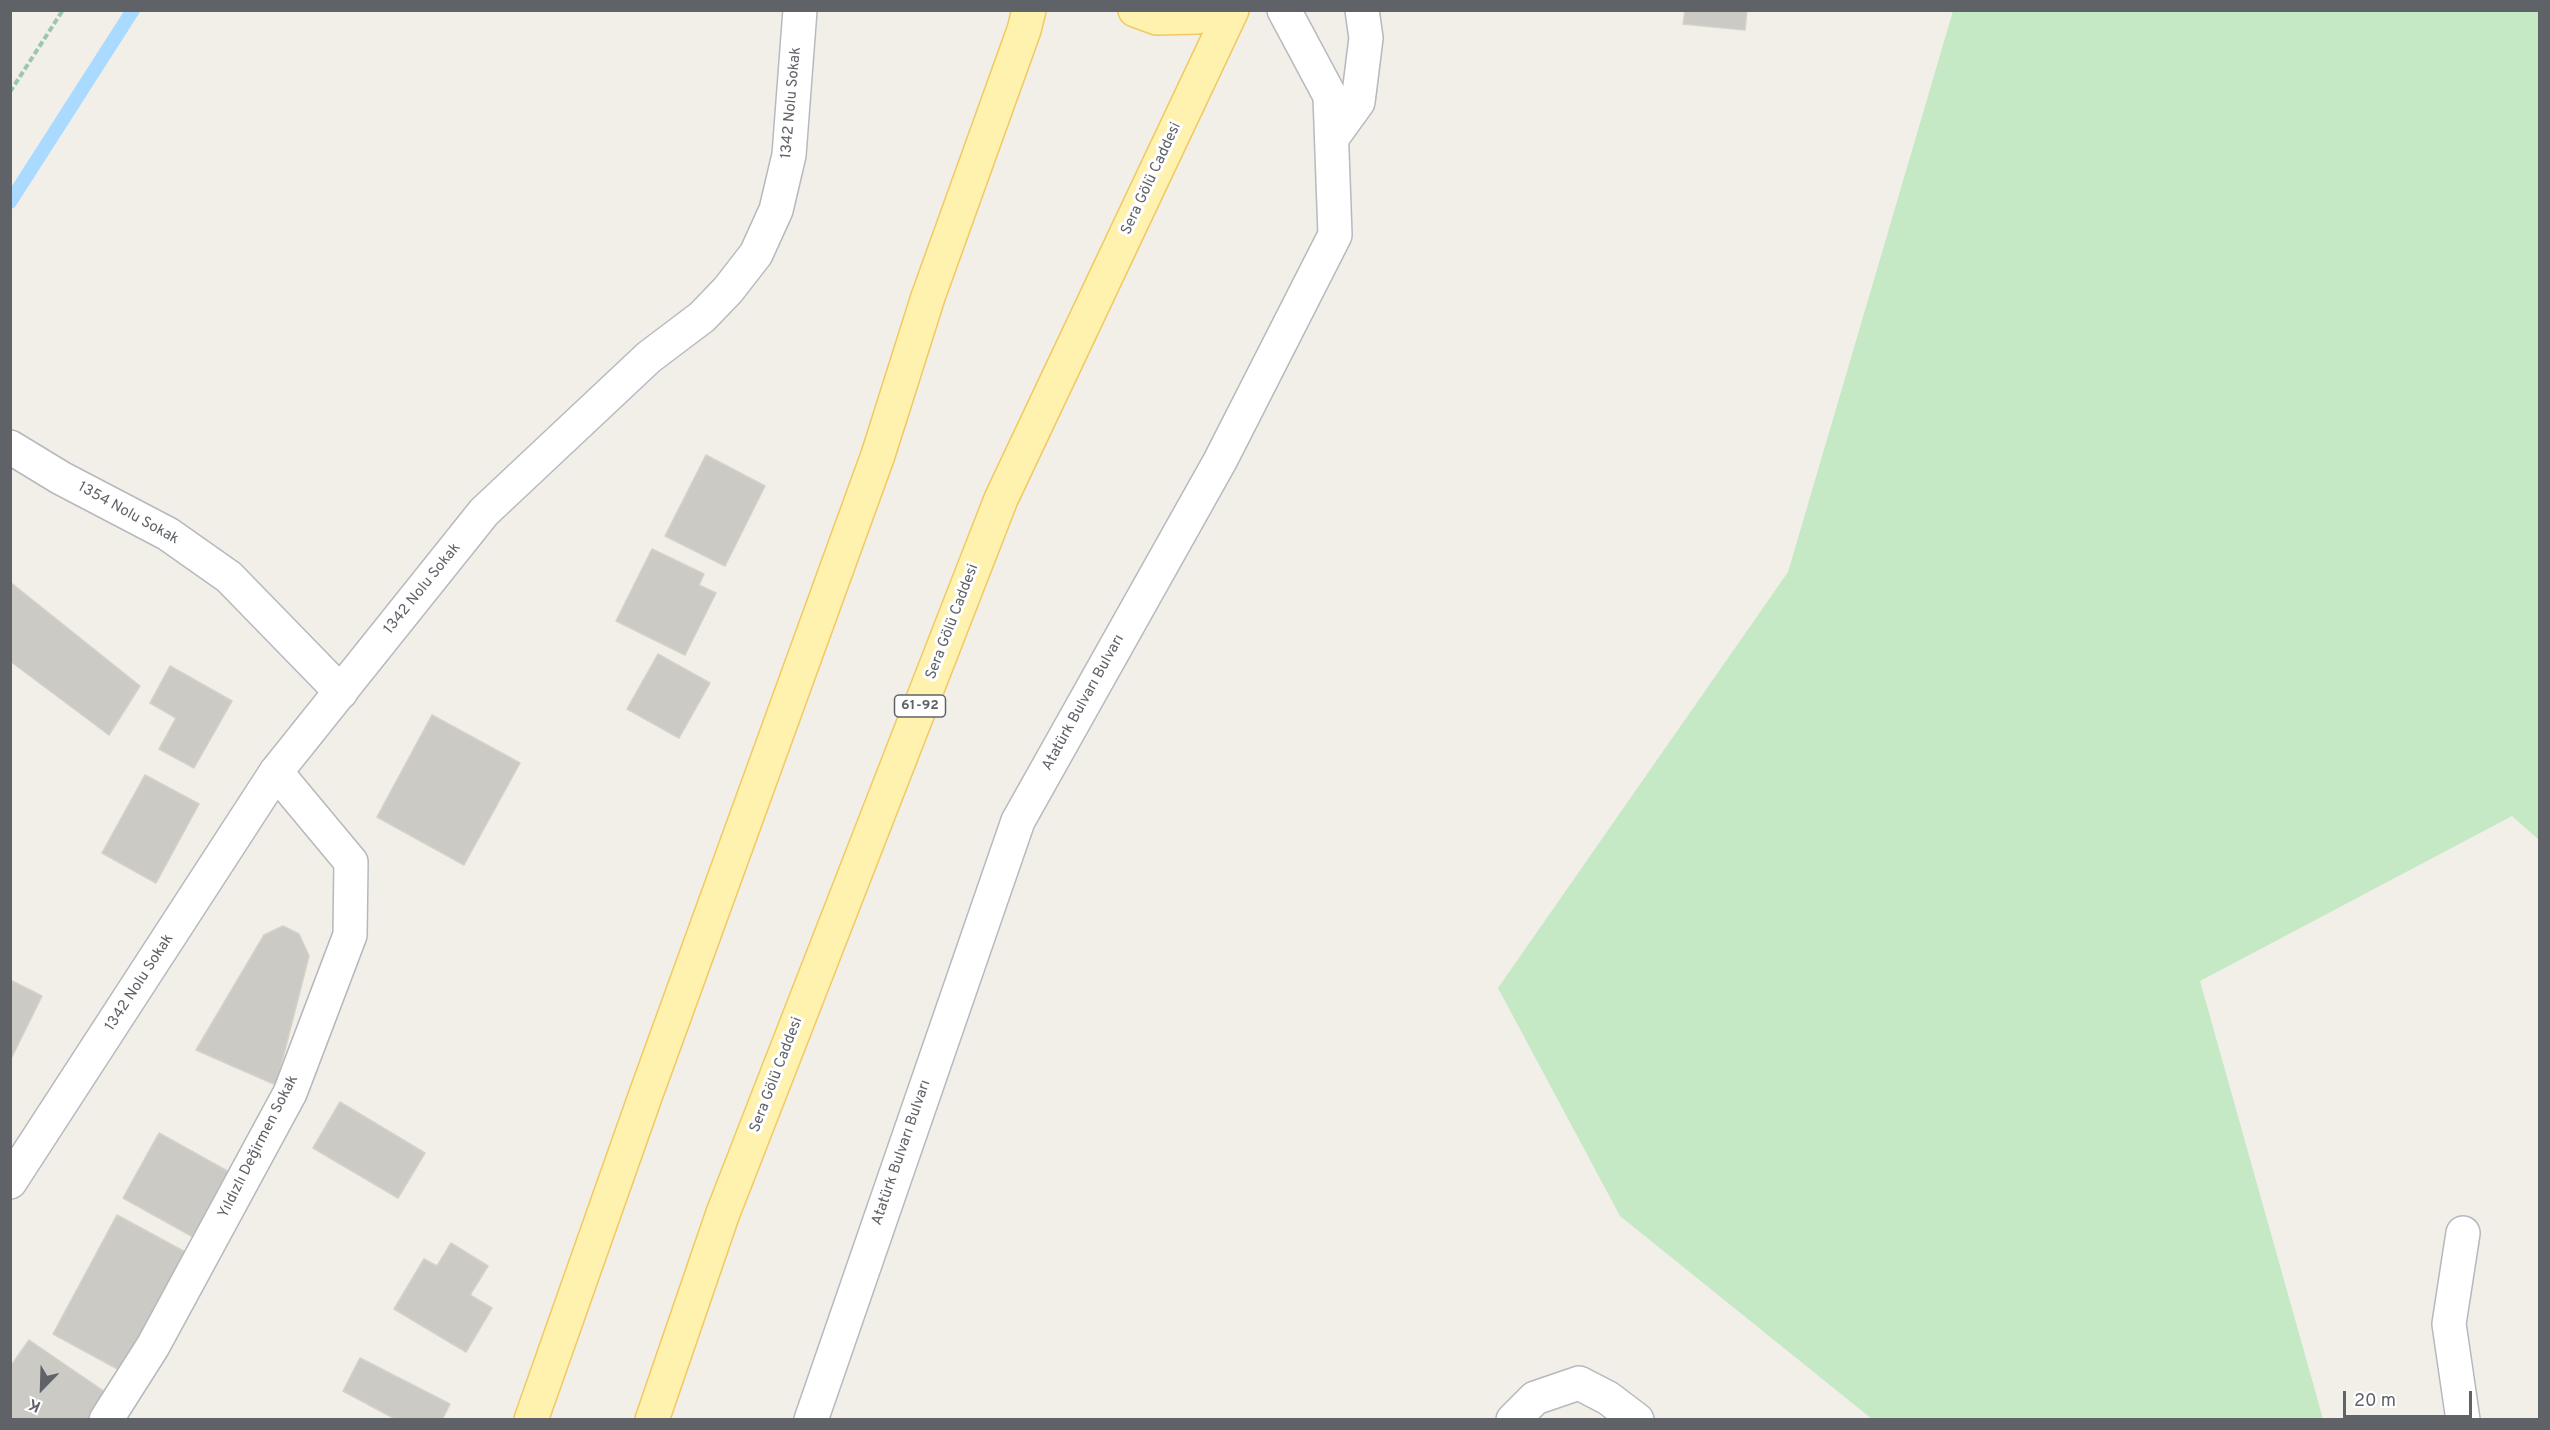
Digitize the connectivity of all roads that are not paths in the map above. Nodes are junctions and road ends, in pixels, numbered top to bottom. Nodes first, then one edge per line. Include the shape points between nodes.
1 (800, 10) edge
2 (1029, 10) edge
3 (1135, 10) edge
4 (1216, 10) edge
5 (1232, 10) edge
6 (1284, 10) edge
7 (1362, 10) edge
8 (1332, 138) junction
9 (10, 447) edge
10 (341, 692) junction
11 (276, 772) junction
12 (10, 1182) edge
13 (2463, 1233) dead end
14 (106, 1419) edge
15 (531, 1419) edge
16 (652, 1419) edge
17 (812, 1419) edge
18 (1513, 1419) edge
19 (1637, 1419) edge
20 (2463, 1419) edge

1 - 10 street, 1342 Nolu Sokak via 789,155 776,210 756,254 702,317 649,357 484,512
2 - 15 main road via 928,297 878,454
3 - 4 main road via 1157,18 1197,17
5 - 16 main road, Sera Gölü Caddesi / 61-92 via 1001,499 723,1213
6 - 8 street, Atatürk Bulvarı Bulvarı via 1330,96
7 - 8 street via 1366,38 1358,102
8 - 17 street, Atatürk Bulvarı Bulvarı via 1335,235 1220,461 1018,821
9 - 10 street, 1354 Nolu Sokak via 168,534 230,577
10 - 11 street, 1342 Nolu Sokak
11 - 12 street, 1342 Nolu Sokak
11 - 14 street, Yıldızlı Değirmen Sokak via 351,862 350,935 290,1093 153,1346
13 - 20 street via 2449,1324
18 - 19 street via 1535,1398 1579,1383

